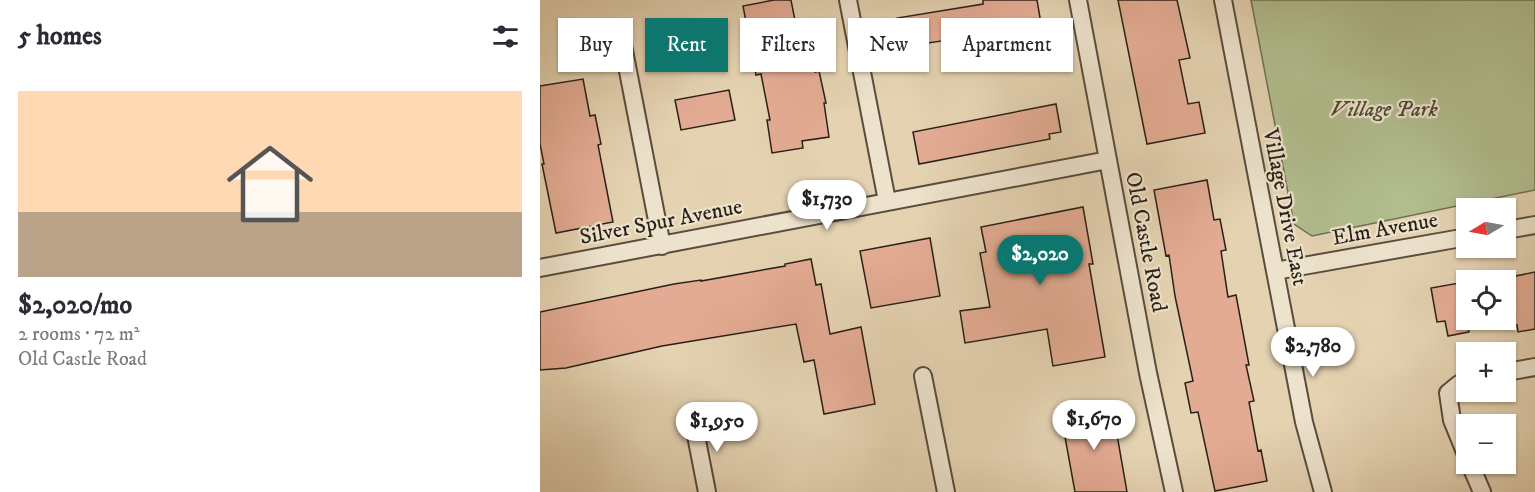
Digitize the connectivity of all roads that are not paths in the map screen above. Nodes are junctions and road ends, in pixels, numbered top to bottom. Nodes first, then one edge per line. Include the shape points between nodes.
1 (848, 0) edge
2 (1078, 0) edge
3 (1223, 0) edge
4 (628, 72) edge
5 (1108, 160) junction
6 (886, 201) junction
7 (1535, 225) edge
8 (1516, 228) edge
9 (1456, 239) edge
10 (662, 246) junction
11 (540, 268) edge
12 (1275, 271) junction
13 (1535, 367) edge
14 (1516, 370) edge
15 (923, 376) dead end
16 (1456, 386) edge
17 (693, 420) dead end
18 (1456, 430) edge
19 (1474, 474) edge
20 (706, 492) edge
21 (946, 492) edge
22 (1174, 492) edge
23 (1323, 492) edge
24 (1482, 492) edge

1 - 6 street
2 - 5 street, Old Castle Road
3 - 12 street, Village Drive East
4 - 10 street
5 - 6 street, Silver Spur Avenue
5 - 22 street, Old Castle Road
6 - 10 street, Silver Spur Avenue
7 - 8 street
9 - 12 street, Elm Avenue
10 - 11 street, Silver Spur Avenue
12 - 23 street, Village Drive East via 1304,422
13 - 14 street
15 - 21 street
16 - 18 street via 1448,393
17 - 20 street
19 - 24 street

